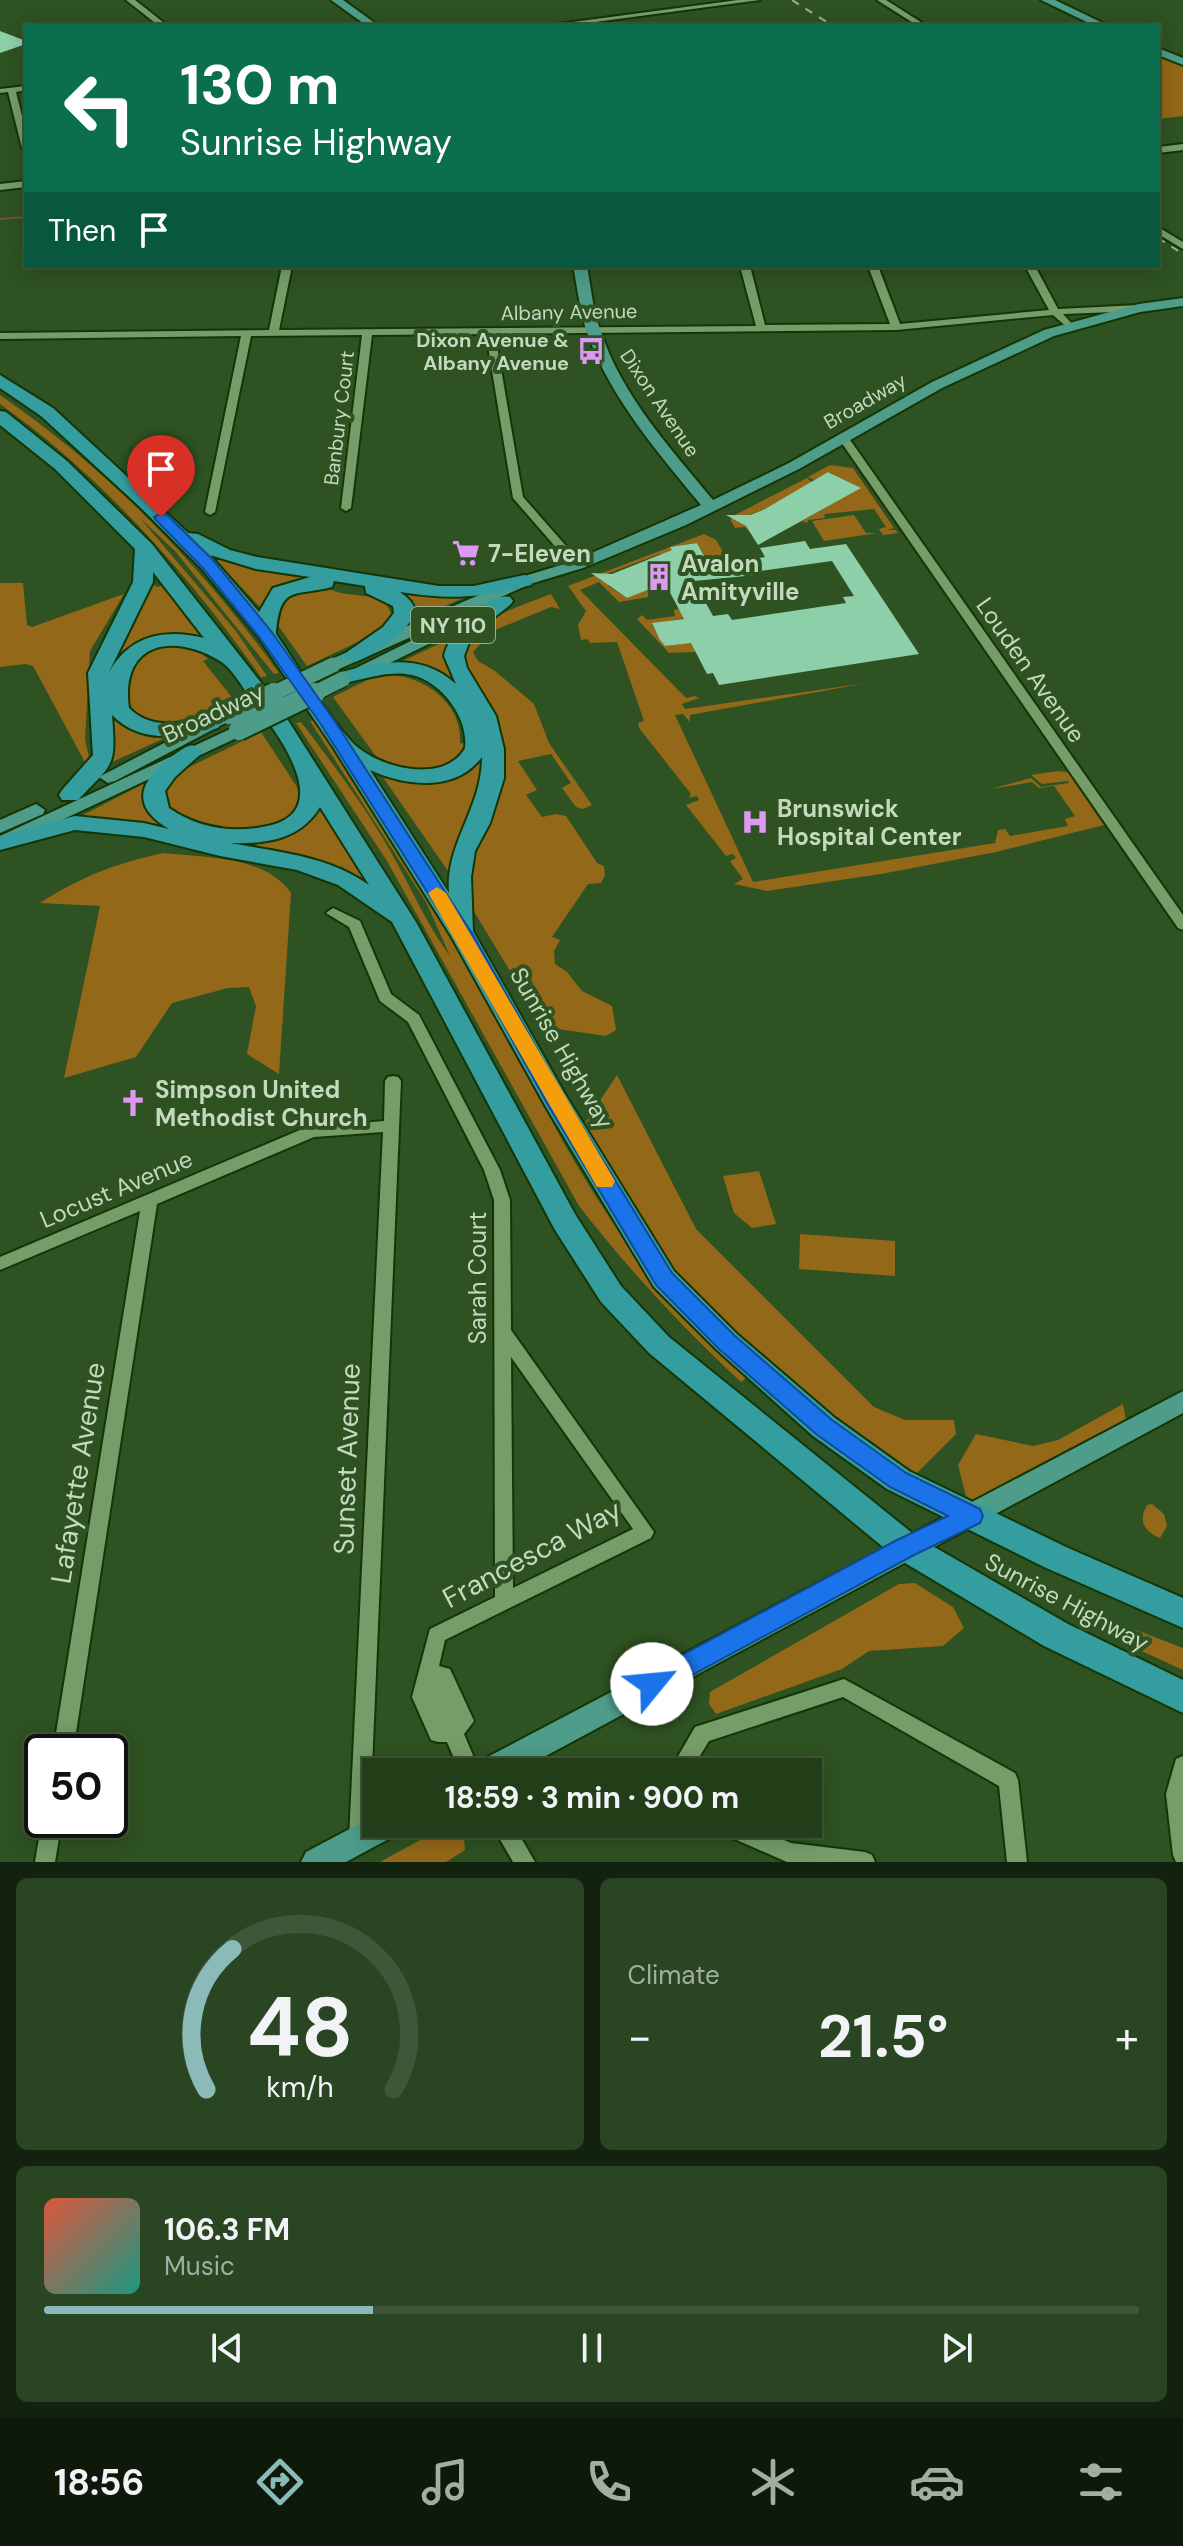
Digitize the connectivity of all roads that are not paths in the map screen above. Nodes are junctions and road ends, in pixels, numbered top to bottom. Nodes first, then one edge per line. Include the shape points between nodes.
1 (130, 0) edge
2 (336, 0) edge
3 (756, 0) edge
4 (881, 0) edge
5 (1046, 0) edge
6 (161, 24) edge
7 (371, 24) edge
8 (563, 24) edge
9 (920, 24) edge
10 (1100, 24) edge
11 (1160, 52) edge
12 (1183, 62) edge
13 (24, 88) edge
14 (11, 89) junction
15 (0, 91) edge
16 (24, 140) edge
17 (1183, 147) edge
18 (1160, 150) edge
19 (24, 184) edge
20 (0, 187) edge
21 (1160, 231) edge
22 (1183, 246) edge
23 (287, 268) edge
24 (580, 268) edge
25 (746, 268) edge
26 (874, 268) edge
27 (1031, 268) edge
28 (1183, 302) edge
29 (1139, 308) junction
30 (1055, 312) junction
31 (1069, 326) junction
32 (896, 327) junction
33 (761, 328) junction
34 (593, 329) junction
35 (490, 331) junction
36 (247, 333) junction
37 (367, 333) junction
38 (273, 334) junction
39 (0, 336) edge
40 (0, 380) edge
41 (0, 416) edge
42 (844, 439) junction
43 (711, 507) junction
44 (346, 508) dead end
45 (210, 512) dead end
46 (175, 531) junction
47 (145, 548) junction
48 (577, 565) junction
49 (524, 581) junction
50 (503, 601) junction
51 (266, 634) junction
52 (233, 660) junction
53 (345, 669) junction
54 (226, 722) junction
55 (344, 747) junction
56 (192, 752) junction
57 (311, 771) junction
58 (70, 795) junction
59 (0, 827) edge
60 (0, 843) edge
61 (333, 913) dead end
62 (404, 922) junction
63 (1183, 925) edge
64 (463, 935) junction
65 (393, 1081) dead end
66 (389, 1126) junction
67 (149, 1202) junction
68 (0, 1264) edge
69 (501, 1328) junction
70 (1183, 1401) edge
71 (971, 1516) junction
72 (906, 1547) junction
73 (504, 1603) junction
74 (1183, 1613) edge
75 (427, 1673) junction
76 (1183, 1697) edge
77 (452, 1732) junction
78 (66, 1734) edge
79 (464, 1758) edge
80 (514, 1758) edge
81 (687, 1758) edge
82 (1183, 1766) edge
83 (362, 1837) edge
84 (49, 1838) edge
85 (510, 1838) edge
86 (751, 1838) edge
87 (359, 1839) junction
88 (1183, 1855) edge
89 (790, 1858) edge
90 (45, 1862) edge
91 (316, 1862) edge
92 (525, 1862) edge
93 (865, 1862) edge
94 (1017, 1862) edge

1 - 6 street
2 - 7 main road
3 - 8 street
4 - 9 street
5 - 10 main road
11 - 12 main road
13 - 14 street
14 - 15 street
14 - 16 street
17 - 18 street
19 - 20 street
21 - 22 street
23 - 38 street
24 - 34 main road, Dixon Avenue
25 - 33 street
26 - 32 street
27 - 30 street
28 - 29 main road, Broadway / NY 110
29 - 30 street, Albany Avenue
29 - 31 main road, Broadway / NY 110
30 - 31 street
30 - 32 street, Albany Avenue
31 - 42 main road, Broadway / NY 110 via 937,385
32 - 33 street, Albany Avenue
33 - 34 street, Albany Avenue
34 - 35 street, Albany Avenue
34 - 43 main road, Dixon Avenue via 628,397
35 - 37 street, Albany Avenue
35 - 48 street via 518,498
36 - 38 street, Albany Avenue
36 - 39 street, Albany Avenue
36 - 45 street
37 - 38 street, Albany Avenue
37 - 44 street, Banbury Court
40 - 46 highway, Sunrise Highway via 47,412
41 - 47 highway, Sunrise Highway via 61,465
42 - 43 main road, Broadway / NY 110
42 - 63 street, Louden Avenue
43 - 48 main road, Broadway / NY 110
46 - 49 highway via 256,563 439,592 474,592
46 - 51 highway, Sunrise Highway
47 - 52 highway, Sunrise Highway
47 - 58 highway via 143,582 98,673 104,755
48 - 49 main road, Broadway / NY 110
48 - 50 main road, Broadway / NY 110
49 - 53 main road, Broadway / NY 110
50 - 53 main road, Broadway / NY 110
50 - 64 highway via 464,631 454,656 485,716 493,749 493,778 479,823 463,851
51 - 53 highway via 269,603 300,585 348,584 394,597 405,614 402,623
51 - 55 highway, Sunrise Highway
52 - 54 highway via 204,644 156,642 134,650 120,666 116,701 125,718 138,726 186,729
52 - 57 highway, Sunrise Highway
53 - 54 main road, Broadway / NY 110, bridge
53 - 55 highway via 396,667 442,680 472,722 477,741 467,761 429,777 397,775
54 - 56 main road, Broadway / NY 110
54 - 58 main road, Broadway / NY 110
55 - 64 highway, Sunrise Highway
56 - 57 highway via 155,786 156,809 168,819 231,838 271,834 305,814
56 - 60 main road, Broadway / NY 110
57 - 62 highway, Sunrise Highway
58 - 59 main road, Broadway / NY 110
60 - 62 highway via 75,823 144,830 336,875
61 - 69 street, Sarah Court via 355,924 385,997 414,1019 492,1170 502,1200
62 - 72 highway, Sunrise Highway via 565,1222 611,1294 659,1345
64 - 71 highway, Sunrise Highway via 664,1279 824,1427 898,1480
65 - 66 street, Sunset Avenue
66 - 67 street, Locust Avenue via 312,1131
66 - 87 street, Sunset Avenue
67 - 68 street, Locust Avenue
67 - 78 street, Lafayette Avenue
69 - 73 street, Sarah Court
69 - 73 street, Francesca Way via 645,1532
70 - 71 main road
71 - 72 main road
71 - 74 highway, Sunrise Highway
72 - 76 highway, Sunrise Highway via 1056,1635
72 - 80 main road
73 - 75 street, Francesca Way via 437,1635
75 - 77 street, Francesca Way via 422,1697 438,1733
75 - 77 street, Francesca Way via 443,1675 451,1690 464,1721
77 - 79 street, Francesca Way
81 - 94 street via 702,1734 844,1688 1008,1780
82 - 88 street via 1176,1794
83 - 87 main road
84 - 90 street
85 - 92 street
86 - 89 street
87 - 91 main road
89 - 93 street

